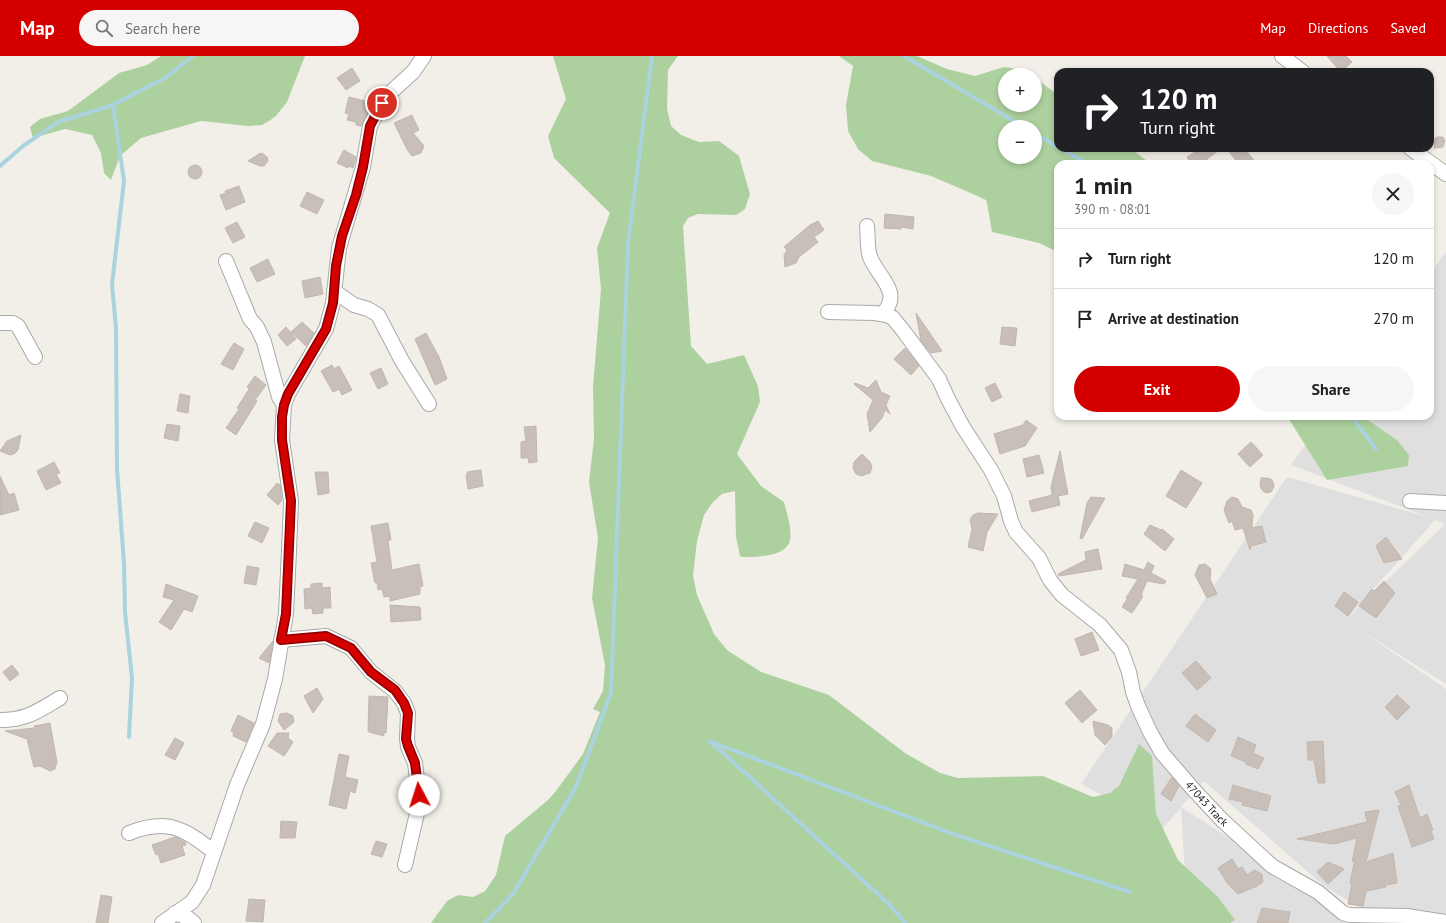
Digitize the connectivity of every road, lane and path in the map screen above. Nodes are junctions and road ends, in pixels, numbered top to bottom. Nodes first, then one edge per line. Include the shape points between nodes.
1 (424, 56) edge
2 (1282, 56) edge
3 (1298, 68) edge
4 (1416, 152) edge
5 (1427, 160) edge
6 (1434, 165) edge
7 (1446, 174) edge
8 (867, 226) dead end
9 (226, 261) dead end
10 (334, 291) junction
11 (828, 312) dead end
12 (882, 314) junction
13 (0, 323) edge
14 (35, 357) dead end
15 (429, 404) dead end
16 (284, 405) junction
17 (1410, 501) dead end
18 (1446, 503) edge
19 (281, 640) junction
20 (60, 698) dead end
21 (0, 720) edge
22 (129, 834) dead end
23 (214, 852) junction
24 (405, 865) dead end
25 (175, 913) junction
26 (1446, 922) edge
27 (162, 923) edge
28 (194, 923) edge

1 - 10 street via 413,72 382,103 370,126 361,174 339,248
2 - 3 street
4 - 5 street
6 - 7 street
8 - 12 street via 869,255 877,271 887,282 890,293 887,309
9 - 16 street via 250,319 260,333 279,397
10 - 15 street via 378,315 402,361
10 - 16 street via 326,329
11 - 12 street
12 - 26 street, 47043 Track via 893,318 939,380 963,427 991,470 1004,496 1014,528 1039,558 1050,580 1062,595 1100,625 1121,650 1133,692 1150,732 1162,753 1193,789 1272,866 1318,892 1343,913 1407,916
13 - 14 street via 13,323 18,326
16 - 19 street via 282,440 291,501 286,614
17 - 18 street
19 - 23 street via 263,724 237,785
19 - 24 street via 326,636 351,648 371,672 395,690 404,703 408,713 406,739 415,763 419,795
20 - 21 street via 28,716
22 - 23 street via 150,827 176,827
23 - 25 street via 197,895 192,902
25 - 27 street
25 - 28 street

